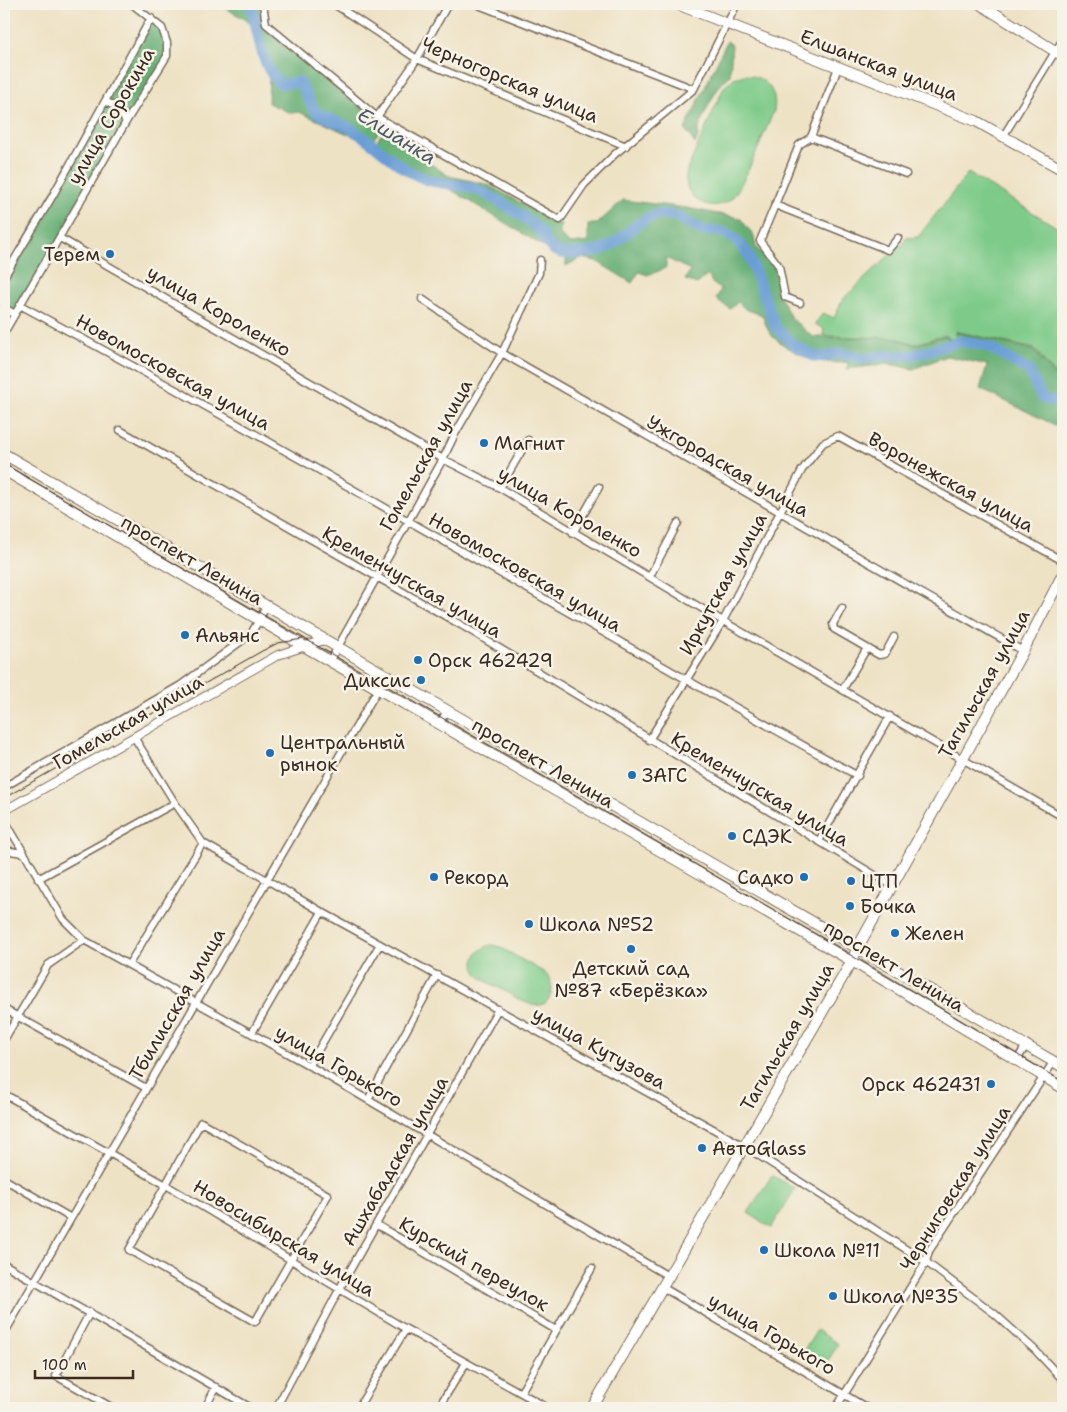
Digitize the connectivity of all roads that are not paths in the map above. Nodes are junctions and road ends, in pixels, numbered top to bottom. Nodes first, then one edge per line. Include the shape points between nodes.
1 (132, 4) edge
2 (263, 4) edge
3 (334, 4) edge
4 (448, 4) edge
5 (476, 4) edge
6 (677, 4) edge
7 (737, 4) edge
8 (980, 4) edge
9 (151, 18) junction
10 (727, 25) junction
11 (1063, 39) edge
12 (1059, 54) edge
13 (417, 59) junction
14 (838, 68) junction
15 (694, 89) junction
16 (105, 101) junction
17 (377, 117) junction
18 (126, 122) junction
19 (1004, 135) junction
20 (811, 137) junction
21 (626, 146) junction
22 (1063, 170) edge
23 (906, 174) dead end
24 (775, 204) junction
25 (60, 238) junction
26 (898, 238) dead end
27 (540, 260) dead end
28 (4, 277) edge
29 (422, 299) dead end
30 (800, 303) dead end
31 (20, 305) junction
32 (4, 308) edge
33 (15, 314) junction
34 (4, 333) edge
35 (502, 353) junction
36 (120, 430) dead end
37 (528, 440) dead end
38 (823, 443) joint
39 (4, 454) edge
40 (443, 459) junction
41 (4, 470) edge
42 (599, 487) dead end
43 (500, 488) junction
44 (80, 499) junction
45 (73, 511) junction
46 (780, 513) junction
47 (408, 522) junction
48 (678, 523) dead end
49 (573, 533) junction
50 (1063, 561) edge
51 (1063, 574) edge
52 (650, 576) junction
53 (377, 579) junction
54 (266, 607) junction
55 (842, 608) dead end
56 (259, 620) junction
57 (724, 621) junction
58 (894, 638) dead end
59 (324, 640) junction
60 (302, 645) junction
61 (337, 648) junction
62 (867, 648) junction
63 (1023, 651) junction
64 (330, 661) junction
65 (686, 681) junction
66 (378, 689) junction
67 (844, 689) junction
68 (447, 711) junction
69 (890, 716) junction
70 (439, 724) junction
71 (134, 737) junction
72 (649, 740) junction
73 (962, 759) junction
74 (858, 776) junction
75 (565, 778) junction
76 (4, 787) edge
77 (557, 792) junction
78 (175, 803) junction
79 (4, 811) edge
80 (1063, 816) edge
81 (4, 819) edge
82 (643, 823) junction
83 (635, 836) junction
84 (674, 841) junction
85 (819, 841) junction
86 (203, 843) junction
87 (4, 850) edge
88 (23, 853) junction
89 (667, 854) junction
90 (267, 878) junction
91 (38, 879) junction
92 (893, 886) junction
93 (767, 894) junction
94 (759, 908) junction
95 (322, 912) junction
96 (84, 940) junction
97 (380, 944) junction
98 (858, 947) junction
99 (852, 961) junction
100 (129, 964) junction
101 (437, 975) junction
102 (196, 1002) junction
103 (498, 1009) junction
104 (4, 1010) edge
105 (18, 1018) junction
106 (252, 1033) junction
107 (4, 1040) edge
108 (1027, 1044) junction
109 (1017, 1060) junction
110 (1054, 1061) junction
111 (309, 1066) junction
112 (1063, 1067) edge
113 (1044, 1076) junction
114 (146, 1088) junction
115 (1063, 1088) edge
116 (4, 1094) edge
117 (368, 1100) junction
118 (426, 1136) junction
119 (744, 1146) junction
120 (109, 1152) junction
121 (4, 1180) edge
122 (166, 1185) junction
123 (71, 1218) junction
124 (377, 1225) junction
125 (291, 1259) junction
126 (926, 1262) junction
127 (4, 1264) edge
128 (592, 1268) dead end
129 (668, 1276) junction
130 (34, 1281) junction
131 (662, 1287) junction
132 (340, 1288) junction
133 (90, 1312) junction
134 (406, 1328) junction
135 (556, 1330) junction
136 (4, 1334) edge
137 (466, 1363) junction
138 (1063, 1380) edge
139 (216, 1387) junction
140 (521, 1392) junction
141 (846, 1394) junction
142 (113, 1408) edge
143 (205, 1408) edge
144 (251, 1408) edge
145 (276, 1408) edge
146 (358, 1408) edge
147 (438, 1408) edge
148 (548, 1408) edge
149 (592, 1408) edge
150 (836, 1408) edge
151 (867, 1408) edge

1 - 9 street
2 - 17 street via 266,24
3 - 13 street, Черногорская улица
4 - 13 street
5 - 15 street
6 - 10 main road, Елшанская улица
7 - 10 street
8 - 12 main road
9 - 16 street, улица Сорокина
9 - 18 street, улица Сорокина via 165,35 167,56
10 - 14 main road, Елшанская улица
10 - 15 street
11 - 12 street
12 - 19 street
13 - 17 street
13 - 21 street, Черногорская улица
14 - 19 main road, Елшанская улица via 976,121
14 - 20 street
15 - 21 street
16 - 18 street via 118,108
16 - 28 street, улица Сорокина
17 - 21 street via 560,220 584,185
18 - 25 street, улица Сорокина
19 - 22 main road, Елшанская улица
20 - 23 street
20 - 24 street via 799,145
24 - 26 street via 888,250
24 - 30 street via 760,241 780,266 786,297
25 - 31 street, улица Сорокина
25 - 40 street, улица Короленко
27 - 35 street, Гомельская улица via 539,273
29 - 35 street, Ужгородская улица
31 - 33 street, улица Сорокина
31 - 47 street, Новомосковская улица via 151,375
32 - 33 street
33 - 34 street, улица Сорокина
35 - 40 street, Гомельская улица
35 - 46 street, Ужгородская улица
36 - 53 street, Кременчугская улица
37 - 43 street
38 - 46 street, Иркутская улица via 802,470
38 - 50 street, Воронежская улица via 838,436
39 - 44 main road, проспект Ленина
40 - 43 street, улица Короленко
40 - 47 street, Гомельская улица
41 - 45 main road, проспект Ленина
42 - 49 street
43 - 49 street, улица Короленко
44 - 45 street
44 - 54 main road, проспект Ленина
45 - 56 main road, проспект Ленина
46 - 57 street, Иркутская улица
46 - 63 street, Ужгородская улица
47 - 53 street, Гомельская улица
47 - 65 street, Новомосковская улица
48 - 52 street
49 - 52 street, улица Короленко
51 - 63 main road, Тагильская улица
52 - 57 street, улица Короленко
53 - 61 street, Гомельская улица
53 - 72 street, Кременчугская улица via 460,625
54 - 56 street, Гомельская улица
54 - 59 main road, проспект Ленина
55 - 62 street via 833,624 834,629
56 - 60 main road, проспект Ленина
56 - 76 street, Гомельская улица via 251,634 181,685
57 - 65 street, Иркутская улица
57 - 67 street, улица Короленко
58 - 62 street via 885,654 879,655
59 - 60 street, Гомельская улица
59 - 61 main road, проспект Ленина
60 - 64 main road, проспект Ленина
60 - 71 street, Гомельская улица via 278,655
61 - 64 street, Гомельская улица
61 - 68 main road, проспект Ленина
62 - 67 street
63 - 73 main road, Тагильская улица
64 - 66 main road, проспект Ленина
65 - 72 street, Иркутская улица
65 - 74 street, Новомосковская улица
66 - 70 main road, проспект Ленина
66 - 90 street, Тбилисская улица
67 - 69 street, улица Короленко
68 - 70 street
68 - 75 main road, проспект Ленина
69 - 73 street, улица Короленко
69 - 74 street
70 - 77 main road, проспект Ленина
71 - 78 street, улица Кутузова
71 - 79 street, Гомельская улица
72 - 85 street, Кременчугская улица
73 - 80 street, улица Короленко
73 - 92 main road, Тагильская улица
74 - 85 street
75 - 77 street
75 - 82 main road, проспект Ленина
77 - 83 main road, проспект Ленина
78 - 86 street, улица Кутузова
78 - 91 street
81 - 88 street, улица Горького
82 - 83 street
82 - 84 main road, проспект Ленина
83 - 89 main road, проспект Ленина
84 - 89 street
84 - 93 main road, проспект Ленина
85 - 92 street, Кременчугская улица
86 - 90 street, улица Кутузова
86 - 100 street
87 - 88 street
88 - 91 street, улица Горького
89 - 94 main road, проспект Ленина
90 - 95 street, улица Кутузова
90 - 102 street, Тбилисская улица
91 - 96 street, улица Горького via 63,919
92 - 98 main road, Тагильская улица
93 - 94 street
93 - 98 main road, проспект Ленина
94 - 99 main road, проспект Ленина
95 - 97 street, улица Кутузова
95 - 106 street
96 - 100 street, улица Горького
96 - 105 street via 48,965
97 - 101 street, улица Кутузова
97 - 111 street
98 - 99 main road, Тагильская улица
98 - 108 main road, проспект Ленина
99 - 109 main road, проспект Ленина
99 - 119 main road, Тагильская улица
100 - 102 street, улица Горького
101 - 103 street, улица Кутузова
101 - 117 street
102 - 106 street, улица Горького
102 - 114 street, Тбилисская улица
103 - 118 street, Ашхабадская улица
103 - 119 street, улица Кутузова
104 - 105 street
105 - 107 street
105 - 114 street
106 - 111 street, улица Горького
108 - 109 street
108 - 110 main road, проспект Ленина
109 - 113 main road, проспект Ленина
110 - 112 main road, проспект Ленина
110 - 113 street, Черниговская улица
111 - 117 street, улица Горького
113 - 115 main road, проспект Ленина
113 - 126 street, Черниговская улица via 929,1251
114 - 120 street, Тбилисская улица
116 - 120 street, Новосибирская улица
117 - 118 street, улица Горького
118 - 124 street, Ашхабадская улица
118 - 129 street, улица Горького
119 - 126 street, улица Кутузова
119 - 129 main road, Тагильская улица
120 - 122 street, Новосибирская улица
120 - 123 street, Тбилисская улица
121 - 123 street
122 - 125 street, Новосибирская улица
122 - 125 street via 129,1250 255,1322
122 - 125 street via 201,1122 328,1195
123 - 130 street, Тбилисская улица
124 - 132 street, Ашхабадская улица
124 - 135 street, Курский переулок
125 - 132 street, Новосибирская улица
126 - 138 street, улица Кутузова via 995,1314
126 - 141 street, Черниговская улица
127 - 130 street
128 - 135 street
129 - 131 main road, Тагильская улица
130 - 133 street
130 - 136 street, Тбилисская улица
131 - 141 street, улица Горького
131 - 149 main road, Тагильская улица
132 - 134 street, Новосибирская улица
132 - 145 street, Ашхабадская улица
133 - 139 street
133 - 142 street via 56,1376
134 - 137 street, Новосибирская улица
134 - 146 street
135 - 140 street
137 - 140 street, Новосибирская улица
137 - 147 street
139 - 143 street
139 - 144 street
140 - 148 street, Новосибирская улица
141 - 150 street, Черниговская улица
141 - 151 street, улица Горького

